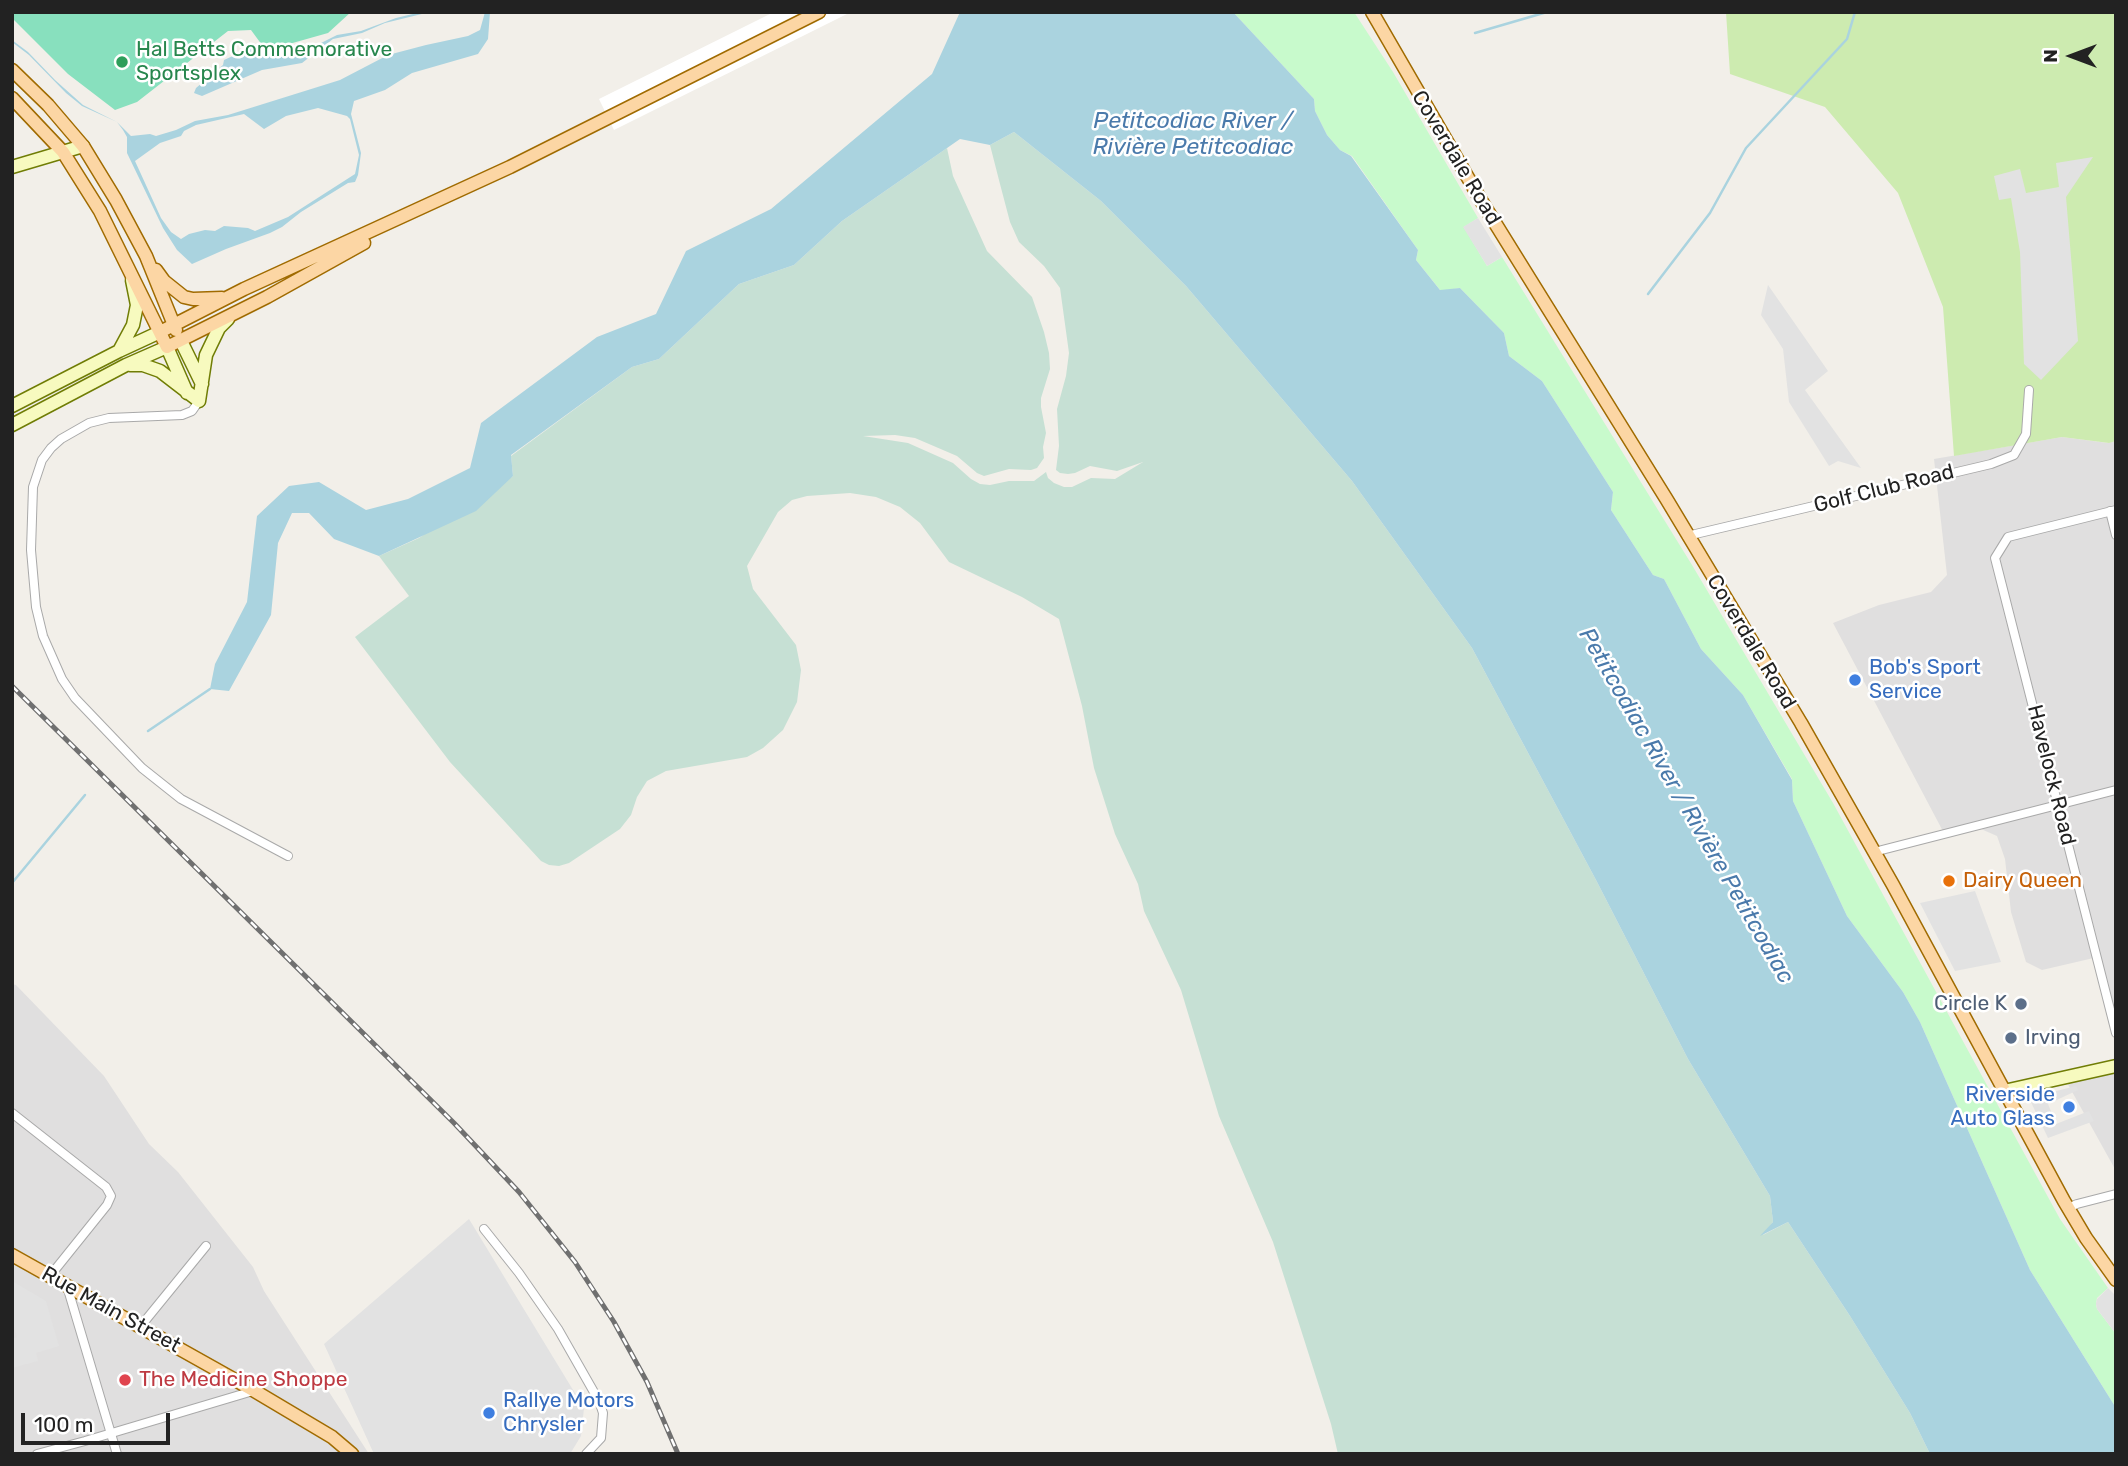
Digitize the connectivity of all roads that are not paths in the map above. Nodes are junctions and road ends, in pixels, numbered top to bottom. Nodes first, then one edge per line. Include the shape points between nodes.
1 (820, 12) edge
2 (1372, 12) edge
3 (12, 70) edge
4 (12, 98) edge
5 (83, 145) junction
6 (63, 152) junction
7 (12, 167) edge
8 (441, 200) junction
9 (146, 256) junction
10 (131, 273) junction
11 (226, 298) junction
12 (233, 314) junction
13 (174, 325) junction
14 (156, 334) junction
15 (181, 341) junction
16 (163, 349) junction
17 (119, 351) junction
18 (125, 365) junction
19 (202, 384) junction
20 (2029, 390) dead end
21 (187, 393) junction
22 (199, 401) junction
23 (12, 406) edge
24 (12, 425) edge
25 (2113, 510) edge
26 (2116, 534) edge
27 (1686, 536) junction
28 (2116, 790) edge
29 (2059, 805) junction
30 (1874, 852) junction
31 (288, 856) dead end
32 (2116, 1033) edge
33 (2116, 1066) edge
34 (2004, 1091) junction
35 (12, 1113) edge
36 (2116, 1194) edge
37 (2068, 1208) junction
38 (484, 1229) dead end
39 (206, 1246) dead end
40 (12, 1255) edge
41 (50, 1276) junction
42 (2116, 1280) edge
43 (67, 1286) junction
44 (139, 1327) junction
45 (253, 1390) junction
46 (110, 1433) junction
47 (37, 1454) edge
48 (117, 1454) edge
49 (352, 1454) edge
50 (586, 1454) edge

1 - 8 main road
2 - 27 main road, Coverdale Road
3 - 5 main road
4 - 6 main road
5 - 6 street
5 - 9 main road
6 - 7 street
6 - 10 main road
8 - 11 main road
8 - 12 main road
9 - 11 main road via 164,281 184,297
9 - 13 main road
10 - 14 main road
10 - 17 street via 135,313
11 - 13 main road
12 - 15 main road
12 - 19 street via 212,340
13 - 14 main road
13 - 15 main road
14 - 16 main road
14 - 17 street
15 - 16 main road
15 - 19 street
16 - 18 street
16 - 21 street
17 - 23 street
18 - 21 street via 152,367
18 - 24 street
19 - 22 street
20 - 27 street, Golf Club Road via 2026,434 2014,455
21 - 22 street
22 - 31 street via 182,415 89,423 51,448 33,487 31,550 36,607 62,679 135,761 181,799
25 - 26 street
25 - 29 street, Havelock Road via 2008,537 1995,558
27 - 30 main road, Coverdale Road via 1776,680
28 - 29 street
29 - 30 street
29 - 32 street, Havelock Road
30 - 34 main road, Coverdale Road
33 - 34 street
34 - 37 main road, Coverdale Road
35 - 41 street via 106,1187 111,1196
36 - 37 street
37 - 42 main road, Coverdale Road
38 - 50 street via 547,1312 599,1401 601,1438
39 - 44 street
40 - 41 main road, Rue Main Street
41 - 43 main road, Rue Main Street
43 - 44 main road, Rue Main Street
43 - 46 street
44 - 45 main road, Rue Main Street
45 - 46 street
45 - 49 main road, Rue Main Street
46 - 47 street
46 - 48 street

